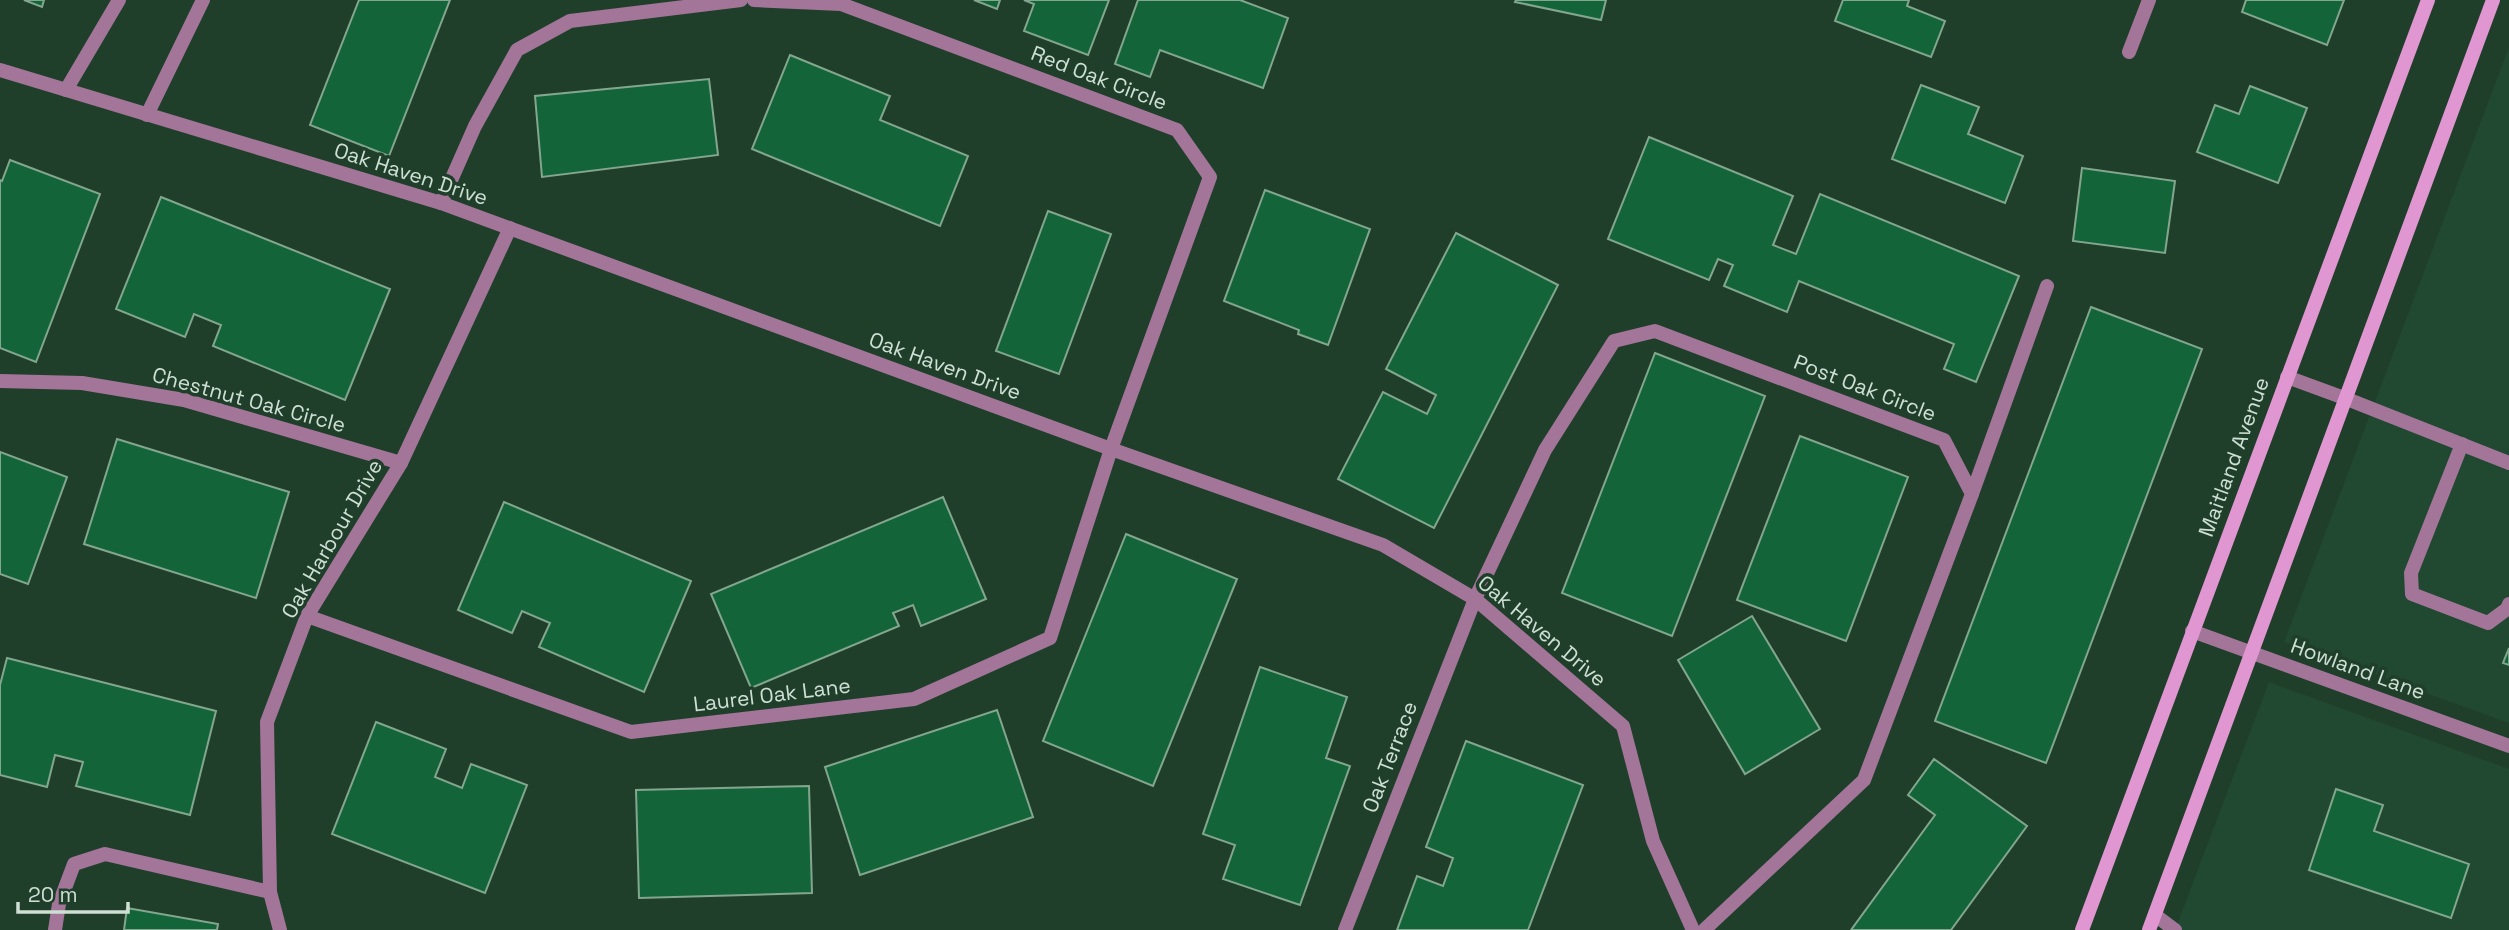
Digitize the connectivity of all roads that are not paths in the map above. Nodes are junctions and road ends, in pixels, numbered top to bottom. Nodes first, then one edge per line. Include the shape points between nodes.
1 (119, 0) edge
2 (203, 0) edge
3 (741, 0) edge
4 (754, 0) edge
5 (2149, 0) edge
6 (2428, 0) edge
7 (2493, 0) edge
8 (2129, 52) dead end
9 (0, 70) edge
10 (66, 90) junction
11 (147, 115) junction
12 (441, 203) junction
13 (510, 228) junction
14 (2047, 286) dead end
15 (2287, 377) junction
16 (0, 381) edge
17 (2347, 399) junction
18 (2462, 444) junction
19 (1111, 449) junction
20 (401, 463) junction
21 (2509, 463) edge
22 (1972, 494) junction
23 (1475, 599) junction
24 (2509, 604) edge
25 (307, 617) junction
26 (2192, 631) junction
27 (2252, 653) junction
28 (2509, 746) edge
29 (270, 892) junction
30 (2155, 915) junction
31 (55, 930) edge
32 (281, 930) edge
33 (1345, 930) edge
34 (1693, 930) edge
35 (1704, 930) edge
36 (2082, 930) edge
37 (2150, 930) edge
38 (2175, 930) edge

1 - 10 street
2 - 11 street
3 - 12 street via 570,21 517,50 475,126
4 - 19 street, Red Oak Circle via 841,4 1177,130 1210,177
5 - 8 street
6 - 15 main road, Maitland Avenue
7 - 17 main road
9 - 10 street, Oak Haven Drive
10 - 11 street, Oak Haven Drive
11 - 12 street, Oak Haven Drive
12 - 13 street, Oak Haven Drive
13 - 19 street, Oak Haven Drive
13 - 20 street, Oak Harbour Drive
14 - 22 street
15 - 17 street
15 - 26 main road, Maitland Avenue
16 - 20 street, Chestnut Oak Circle via 82,383 184,400
17 - 18 street
17 - 27 main road
18 - 21 street
18 - 24 street via 2411,573 2412,594 2488,623
19 - 23 street, Oak Haven Drive via 1383,545
19 - 25 street, Laurel Oak Lane via 1050,638 914,699 631,732
20 - 25 street, Oak Harbour Drive
22 - 23 street, Post Oak Circle via 1944,440 1656,331 1614,341 1545,450
22 - 35 street via 1864,779
23 - 33 street, Oak Terrace
23 - 34 street, Oak Haven Drive via 1623,726 1653,841
25 - 29 street, Oak Harbour Drive via 267,722
26 - 27 street, Howland Lane
26 - 36 main road, Maitland Avenue
27 - 28 street, Howland Lane
27 - 30 main road
29 - 31 street via 105,854 74,864
29 - 32 street, Oak Harbour Drive
30 - 37 main road
30 - 38 street

